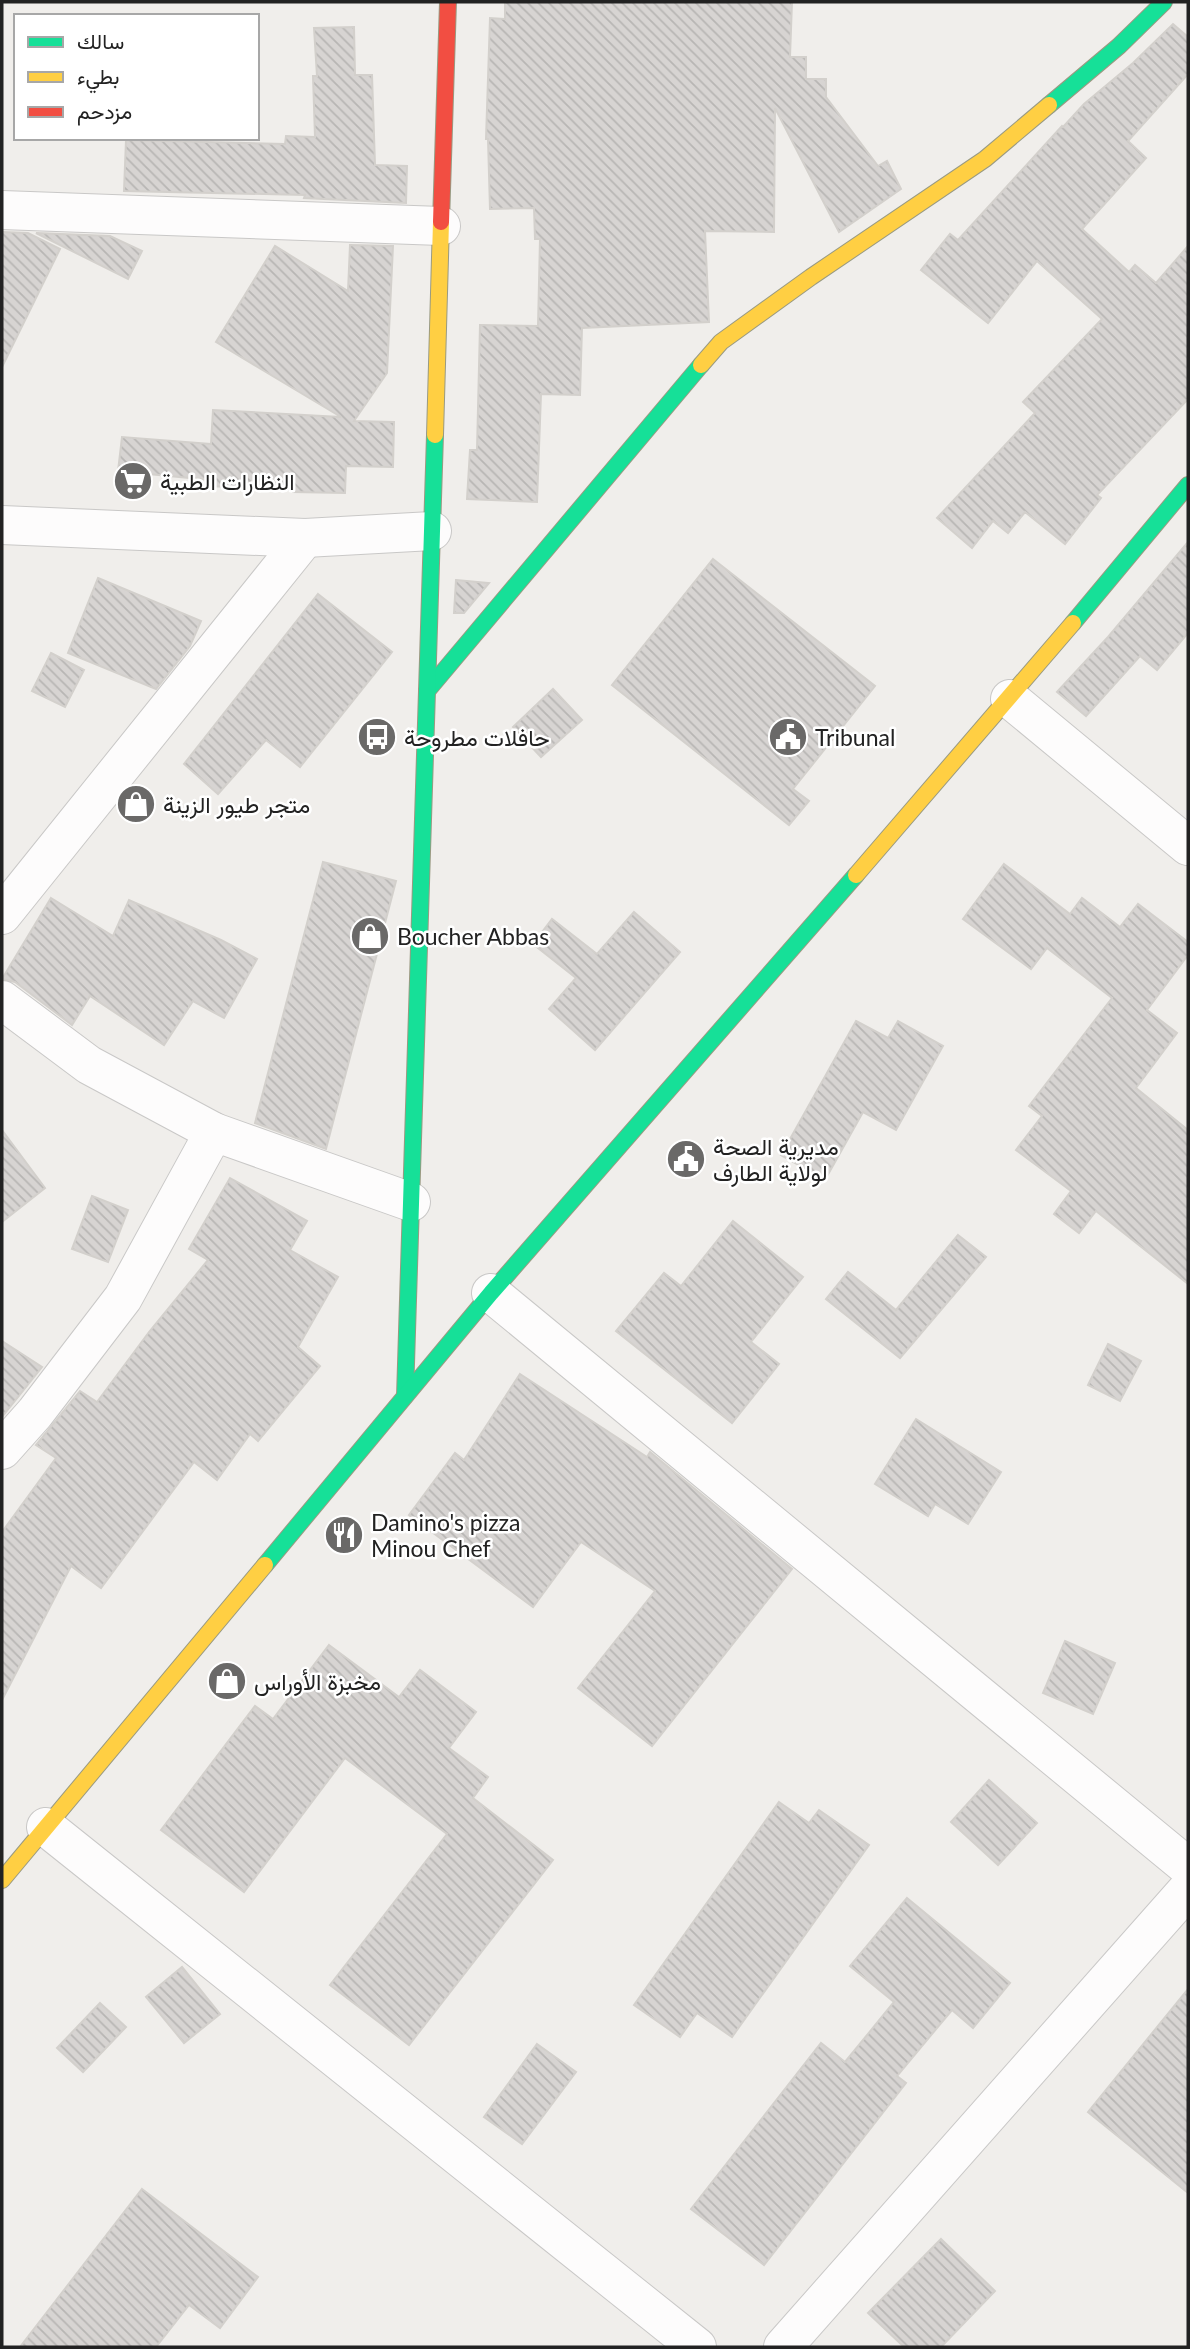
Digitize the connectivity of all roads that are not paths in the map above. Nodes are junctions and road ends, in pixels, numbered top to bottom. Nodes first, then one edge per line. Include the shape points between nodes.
1 (447, 2) edge
2 (1164, 2) edge
3 (2, 210) edge
4 (441, 226) junction
5 (1188, 485) edge
6 (2, 525) edge
7 (432, 531) junction
8 (305, 538) junction
9 (427, 691) junction
10 (1010, 699) junction
11 (1188, 846) edge
12 (2, 915) edge
13 (2, 1000) edge
14 (214, 1132) junction
15 (411, 1202) junction
16 (491, 1293) junction
17 (405, 1396) junction
18 (2, 1450) edge
19 (46, 1827) junction
20 (1188, 1867) edge
21 (2, 1880) edge
22 (1188, 1889) edge
23 (697, 2347) edge
24 (783, 2347) edge

1 - 4 street
2 - 9 street via 985,159 721,342
3 - 4 street
4 - 7 street
5 - 10 street
6 - 8 street
7 - 8 street
7 - 9 street
8 - 12 street
9 - 15 street
10 - 11 street
10 - 16 street
13 - 14 street via 89,1065
14 - 15 street
14 - 18 street via 123,1298
15 - 17 street
16 - 17 street
16 - 20 street
17 - 19 street
19 - 21 street
19 - 23 street
22 - 24 street

